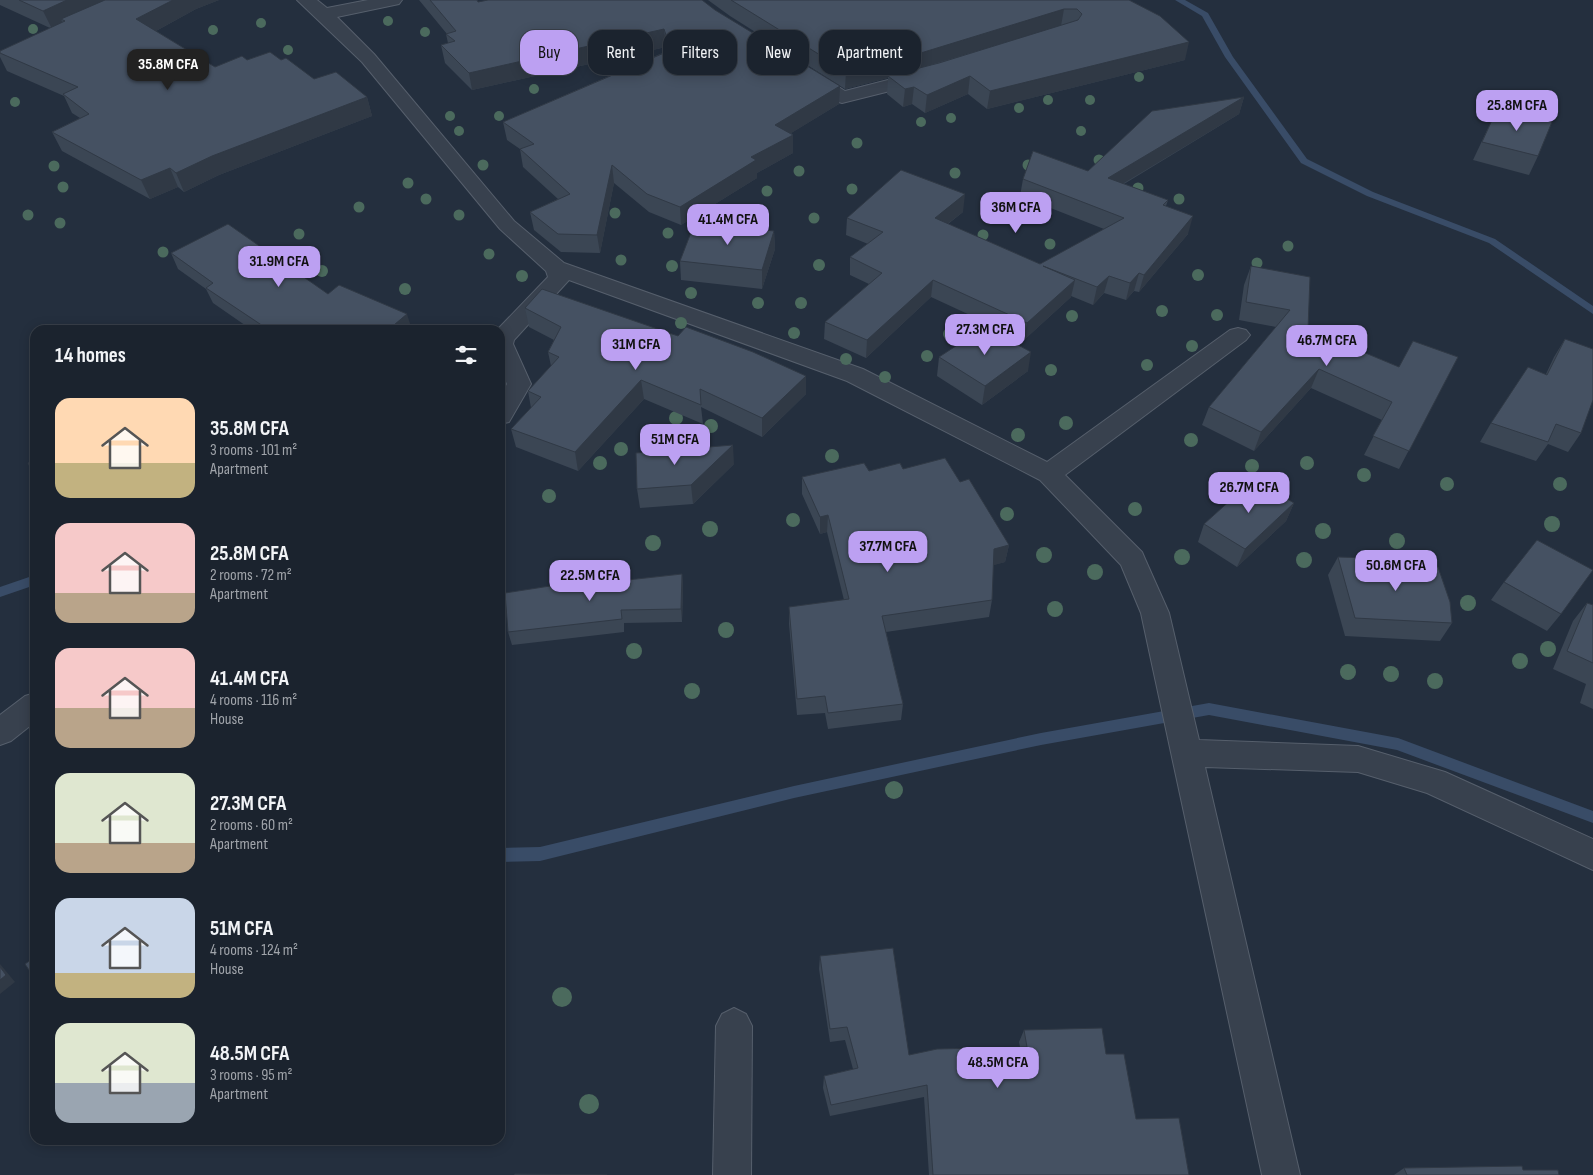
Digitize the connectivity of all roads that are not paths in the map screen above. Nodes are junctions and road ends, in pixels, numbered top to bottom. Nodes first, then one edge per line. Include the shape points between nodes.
1 (306, 0) edge
2 (393, 0) edge
3 (324, 14) junction
4 (939, 72) edge
5 (808, 75) edge
6 (556, 268) junction
7 (1238, 335) dead end
8 (505, 336) edge
9 (505, 353) edge
10 (505, 409) edge
11 (1049, 474) junction
12 (30, 709) edge
13 (0, 732) edge
14 (1187, 753) junction
15 (1593, 855) edge
16 (734, 1026) dead end
17 (732, 1175) edge
18 (1281, 1175) edge

1 - 3 street
2 - 3 street
3 - 6 street via 368,58 507,225
4 - 5 street via 842,96
6 - 8 street via 558,278
6 - 11 street via 856,375
7 - 11 street
9 - 10 street via 518,390
11 - 14 street via 1132,559 1155,613
12 - 13 street
14 - 15 street via 1358,759 1434,782
14 - 18 street
16 - 17 street

